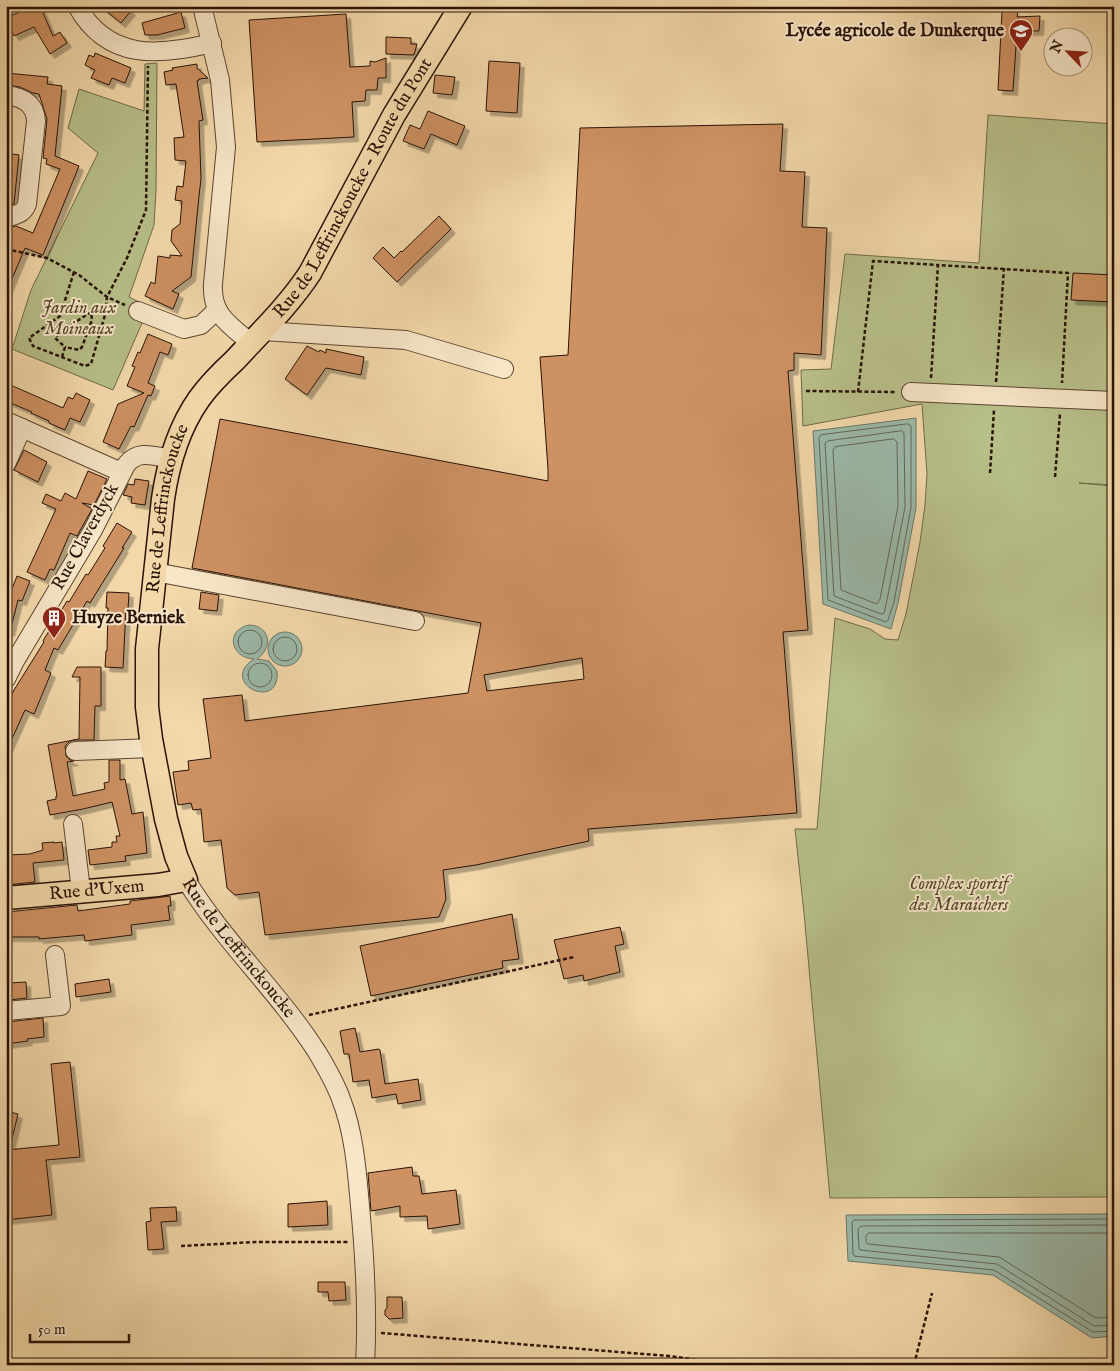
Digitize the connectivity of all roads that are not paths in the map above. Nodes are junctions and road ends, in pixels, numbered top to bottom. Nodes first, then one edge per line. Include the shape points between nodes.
1 (77, 6) edge
2 (202, 6) edge
3 (461, 6) edge
4 (212, 43) junction
5 (6, 95) edge
6 (6, 218) edge
7 (217, 310) junction
8 (138, 311) road end
9 (257, 337) junction
10 (232, 362) joint
11 (504, 369) dead end
12 (911, 392) road end
13 (1114, 401) edge
14 (6, 420) edge
15 (22, 428) junction
16 (171, 459) junction
17 (6, 464) edge
18 (121, 472) junction
19 (155, 572) junction
20 (415, 621) dead end
21 (6, 678) edge
22 (152, 748) junction
23 (75, 751) dead end
24 (73, 824) dead end
25 (186, 880) junction
26 (81, 891) junction
27 (6, 898) edge
28 (55, 955) dead end
29 (6, 1011) edge
30 (366, 1365) edge

1 - 4 street via 91,26 125,48 148,52
2 - 4 street
3 - 9 main road, Rue de Leffrinckoucke - Route du Pont via 401,103 310,273
4 - 7 street via 222,94 226,147 213,284
5 - 6 street via 27,101 35,112 36,120 26,208
7 - 8 street via 201,325 184,329
7 - 9 street via 228,324
9 - 10 main road, Rue de Leffrinckoucke - Route du Pont
9 - 11 street via 406,340
10 - 16 main road, Rue de Leffrinckoucke via 194,407
12 - 13 street
14 - 15 street
15 - 17 street
15 - 18 street
16 - 18 street, Rue Claverdyck via 139,455 130,459
16 - 19 main road, Rue de Leffrinckoucke via 162,499
18 - 21 street, Rue Claverdyck via 93,530
19 - 20 street
19 - 22 main road, Rue de Leffrinckoucke via 146,674
22 - 23 street
22 - 25 main road, Rue de Leffrinckoucke via 169,833
24 - 26 street
25 - 26 main road, Rue d'Uxem
25 - 30 street, Rue de Leffrinckoucke via 221,930 316,1050 342,1099 354,1150 363,1242
26 - 27 main road, Rue d'Uxem
28 - 29 street via 62,1006

